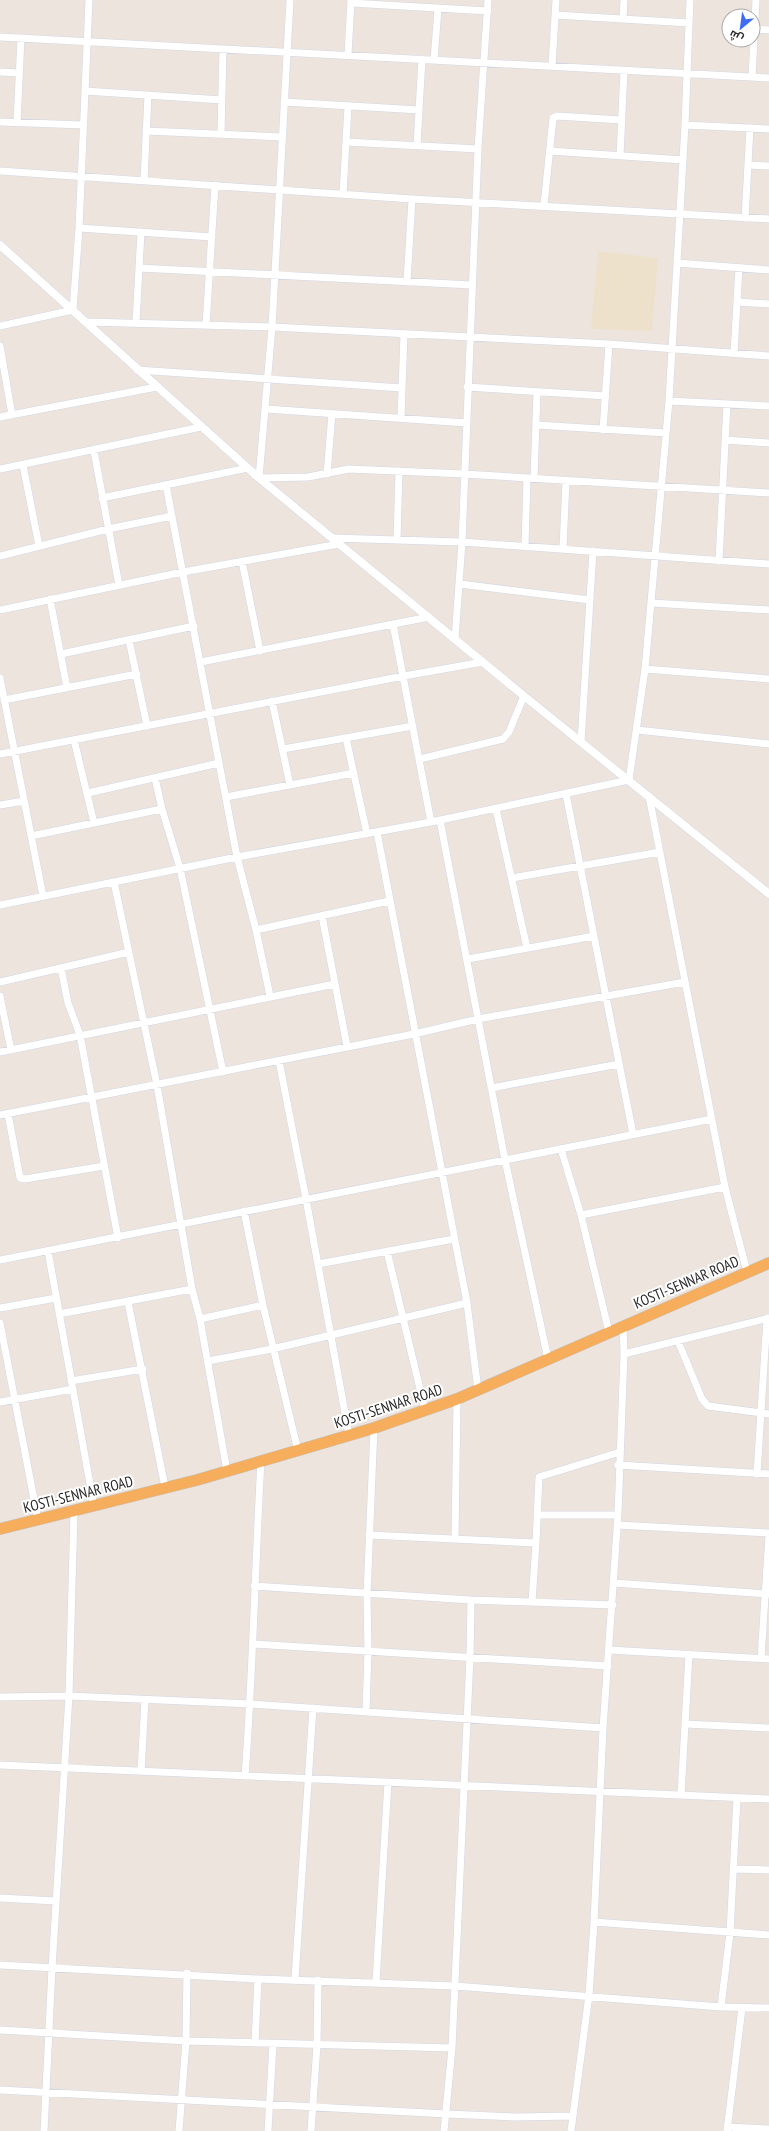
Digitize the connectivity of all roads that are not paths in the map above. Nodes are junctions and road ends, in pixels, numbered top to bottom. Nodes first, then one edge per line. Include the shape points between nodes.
1 (89, 0) edge
2 (290, 0) edge
3 (488, 0) edge
4 (556, 0) edge
5 (624, 0) edge
6 (690, 0) edge
7 (351, 2) edge
8 (416, 3) edge
9 (438, 9) junction
10 (488, 11) junction
11 (555, 15) junction
12 (623, 19) junction
13 (689, 23) junction
14 (0, 37) edge
15 (21, 38) junction
16 (88, 42) junction
17 (754, 48) edge
18 (223, 49) junction
19 (288, 53) junction
20 (348, 55) junction
21 (422, 59) junction
22 (434, 60) junction
23 (483, 64) junction
24 (552, 66) junction
25 (624, 71) junction
26 (0, 72) edge
27 (19, 73) junction
28 (687, 74) junction
29 (752, 77) junction
30 (769, 78) edge
31 (85, 91) junction
32 (148, 95) junction
33 (222, 100) junction
34 (284, 102) junction
35 (348, 106) junction
36 (419, 110) junction
37 (621, 120) junction
38 (0, 122) edge
39 (16, 123) junction
40 (84, 125) junction
41 (685, 125) junction
42 (750, 128) junction
43 (769, 129) edge
44 (146, 130) junction
45 (221, 133) junction
46 (282, 137) junction
47 (346, 142) junction
48 (417, 145) junction
49 (478, 149) junction
50 (550, 151) junction
51 (620, 155) junction
52 (683, 160) junction
53 (748, 165) junction
54 (769, 166) edge
55 (0, 171) edge
56 (82, 177) junction
57 (144, 180) junction
58 (215, 185) junction
59 (278, 189) junction
60 (343, 194) junction
61 (412, 199) junction
62 (476, 202) junction
63 (544, 206) junction
64 (680, 213) junction
65 (745, 218) junction
66 (769, 219) edge
67 (79, 228) junction
68 (141, 232) junction
69 (212, 237) junction
70 (0, 244) edge
71 (677, 263) junction
72 (140, 268) junction
73 (739, 268) junction
74 (769, 270) edge
75 (210, 272) junction
76 (274, 275) junction
77 (407, 282) junction
78 (472, 285) junction
79 (737, 302) junction
80 (769, 304) edge
81 (73, 310) junction
82 (86, 322) junction
83 (136, 322) junction
84 (206, 325) junction
85 (0, 326) edge
86 (272, 327) junction
87 (404, 334) junction
88 (469, 337) junction
89 (609, 344) junction
90 (0, 346) edge
91 (672, 349) junction
92 (734, 353) junction
93 (769, 356) edge
94 (138, 370) junction
95 (268, 377) junction
96 (157, 387) junction
97 (467, 387) junction
98 (402, 388) junction
99 (537, 392) junction
100 (606, 396) junction
101 (669, 401) junction
102 (727, 404) junction
103 (769, 406) edge
104 (266, 409) junction
105 (12, 414) junction
106 (332, 414) junction
107 (0, 417) edge
108 (401, 418) junction
109 (466, 423) junction
110 (536, 425) junction
111 (201, 427) junction
112 (604, 430) junction
113 (666, 433) junction
114 (725, 440) junction
115 (769, 443) edge
116 (94, 451) junction
117 (23, 465) junction
118 (248, 468) junction
119 (0, 469) edge
120 (399, 471) junction
121 (327, 474) junction
122 (464, 474) junction
123 (259, 478) junction
124 (531, 478) junction
125 (566, 481) junction
126 (166, 485) junction
127 (661, 488) junction
128 (722, 490) junction
129 (769, 493) edge
130 (102, 498) junction
131 (172, 516) junction
132 (108, 529) junction
133 (332, 538) junction
134 (397, 540) junction
135 (462, 542) junction
136 (339, 544) junction
137 (39, 546) junction
138 (525, 546) junction
139 (563, 548) junction
140 (593, 551) junction
141 (0, 556) edge
142 (655, 557) junction
143 (242, 561) junction
144 (719, 561) junction
145 (769, 564) edge
146 (183, 572) junction
147 (460, 584) junction
148 (118, 585) junction
149 (50, 599) junction
150 (590, 600) junction
151 (652, 603) junction
152 (0, 610) edge
153 (769, 610) edge
154 (429, 617) junction
155 (393, 624) junction
156 (194, 626) junction
157 (455, 639) junction
158 (130, 640) junction
159 (260, 651) junction
160 (61, 654) junction
161 (201, 662) junction
162 (483, 662) junction
163 (645, 670) junction
164 (136, 674) junction
165 (404, 676) junction
166 (0, 678) edge
167 (769, 679) edge
168 (67, 688) junction
169 (524, 696) junction
170 (4, 700) junction
171 (272, 702) junction
172 (210, 714) junction
173 (147, 726) junction
174 (413, 726) junction
175 (637, 730) junction
176 (346, 738) junction
177 (74, 740) junction
178 (581, 742) junction
179 (769, 744) edge
180 (283, 750) junction
181 (14, 752) junction
182 (0, 754) edge
183 (420, 759) junction
184 (219, 763) junction
185 (354, 773) junction
186 (155, 778) junction
187 (629, 780) junction
188 (290, 785) junction
189 (88, 793) junction
190 (566, 794) junction
191 (649, 796) junction
192 (226, 797) junction
193 (24, 801) junction
194 (0, 805) edge
195 (162, 809) junction
196 (496, 809) junction
197 (440, 820) junction
198 (94, 822) junction
199 (431, 822) junction
200 (377, 832) junction
201 (367, 834) junction
202 (30, 836) junction
203 (660, 852) junction
204 (237, 857) junction
205 (580, 865) junction
206 (180, 868) junction
207 (512, 878) junction
208 (114, 882) junction
209 (769, 894) edge
210 (43, 896) junction
211 (389, 901) junction
212 (0, 905) edge
213 (322, 916) junction
214 (256, 930) junction
215 (594, 936) junction
216 (527, 948) junction
217 (129, 952) junction
218 (468, 959) junction
219 (61, 968) junction
220 (0, 982) edge
221 (685, 982) junction
222 (335, 984) junction
223 (0, 996) edge
224 (270, 996) junction
225 (607, 996) junction
226 (210, 1008) junction
227 (478, 1019) junction
228 (144, 1022) junction
229 (414, 1034) junction
230 (80, 1035) junction
231 (348, 1046) junction
232 (11, 1050) junction
233 (0, 1052) edge
234 (279, 1061) junction
235 (619, 1064) junction
236 (224, 1072) junction
237 (157, 1085) junction
238 (491, 1088) junction
239 (92, 1097) junction
240 (8, 1114) junction
241 (0, 1115) edge
242 (712, 1119) junction
243 (634, 1134) junction
244 (561, 1149) junction
245 (505, 1160) junction
246 (104, 1166) junction
247 (441, 1173) junction
248 (725, 1187) junction
249 (306, 1199) junction
250 (244, 1211) junction
251 (581, 1215) junction
252 (182, 1223) junction
253 (118, 1238) junction
254 (454, 1239) junction
255 (48, 1251) junction
256 (387, 1251) junction
257 (0, 1260) edge
258 (769, 1263) edge
259 (318, 1264) junction
260 (747, 1272) junction
261 (192, 1289) junction
262 (56, 1298) junction
263 (128, 1302) junction
264 (467, 1303) junction
265 (263, 1305) junction
266 (0, 1308) edge
267 (59, 1314) junction
268 (405, 1318) junction
269 (768, 1318) edge
270 (200, 1319) junction
271 (0, 1323) edge
272 (623, 1326) junction
273 (609, 1332) junction
274 (330, 1335) junction
275 (678, 1341) junction
276 (272, 1348) junction
277 (624, 1354) junction
278 (548, 1359) junction
279 (208, 1361) junction
280 (142, 1369) junction
281 (72, 1385) junction
282 (478, 1390) junction
283 (457, 1399) junction
284 (14, 1400) junction
285 (0, 1402) edge
286 (425, 1410) junction
287 (759, 1413) junction
288 (769, 1414) edge
289 (374, 1428) junction
290 (349, 1436) junction
291 (298, 1451) junction
292 (620, 1452) junction
293 (260, 1461) junction
294 (618, 1465) junction
295 (227, 1471) junction
296 (757, 1474) junction
297 (769, 1474) edge
298 (165, 1487) junction
299 (94, 1506) junction
300 (74, 1512) junction
301 (537, 1515) junction
302 (618, 1515) junction
303 (38, 1520) junction
304 (617, 1526) junction
305 (0, 1529) edge
306 (369, 1535) junction
307 (769, 1535) edge
308 (455, 1539) junction
309 (536, 1543) junction
310 (614, 1582) junction
311 (254, 1586) junction
312 (767, 1594) edge
313 (367, 1595) junction
314 (471, 1600) junction
315 (532, 1602) junction
316 (613, 1605) junction
317 (254, 1644) junction
318 (609, 1650) junction
319 (368, 1651) junction
320 (689, 1654) junction
321 (470, 1657) junction
322 (761, 1658) junction
323 (769, 1659) edge
324 (608, 1666) junction
325 (69, 1696) junction
326 (0, 1697) edge
327 (145, 1700) junction
328 (251, 1704) junction
329 (313, 1708) junction
330 (366, 1711) junction
331 (467, 1717) junction
332 (685, 1724) junction
333 (603, 1728) junction
334 (769, 1728) edge
335 (0, 1765) edge
336 (64, 1768) junction
337 (141, 1771) junction
338 (245, 1776) junction
339 (309, 1779) junction
340 (388, 1782) junction
341 (464, 1786) junction
342 (599, 1791) junction
343 (681, 1795) junction
344 (737, 1798) junction
345 (769, 1799) edge
346 (733, 1869) junction
347 (769, 1870) edge
348 (0, 1898) edge
349 (56, 1901) junction
350 (594, 1922) junction
351 (730, 1933) junction
352 (769, 1935) edge
353 (0, 1964) edge
354 (52, 1968) junction
355 (186, 1974) junction
356 (258, 1979) junction
357 (294, 1979) junction
358 (318, 1980) junction
359 (376, 1982) junction
360 (455, 1986) junction
361 (589, 1996) junction
362 (721, 2007) junction
363 (742, 2008) junction
364 (769, 2008) edge
365 (0, 2030) edge
366 (48, 2033) junction
367 (186, 2041) junction
368 (255, 2043) junction
369 (273, 2044) junction
370 (317, 2045) junction
371 (452, 2048) junction
372 (0, 2090) edge
373 (46, 2092) junction
374 (180, 2100) junction
375 (269, 2104) junction
376 (313, 2106) junction
377 (446, 2114) junction
378 (573, 2116) junction
379 (727, 2129) edge
380 (769, 2129) edge
381 (44, 2131) edge
382 (180, 2131) edge
383 (268, 2131) edge
384 (311, 2131) edge
385 (444, 2131) edge
386 (571, 2131) edge

1 - 16 street
2 - 19 street
3 - 10 street
4 - 11 street
5 - 12 street
6 - 13 street
7 - 8 street
7 - 20 street
8 - 9 street
9 - 10 street
9 - 22 street
10 - 23 street
11 - 12 street
11 - 24 street
12 - 13 street
13 - 28 street
14 - 15 street
15 - 16 street
15 - 27 street
16 - 18 street
16 - 31 street
17 - 29 street
18 - 19 street
18 - 33 street
19 - 20 street
19 - 34 street
20 - 21 street
21 - 22 street
21 - 36 street
22 - 23 street
23 - 24 street
23 - 49 street
24 - 25 street
25 - 28 street
25 - 37 street
26 - 27 street
27 - 39 street
28 - 29 street
28 - 41 street
29 - 30 street
31 - 32 street
31 - 40 street
32 - 33 street
32 - 44 street
33 - 45 street
34 - 35 street
34 - 46 street
35 - 36 street
35 - 47 street
36 - 48 street
37 - 50 street via 554,117
37 - 51 street
38 - 39 street
39 - 40 street
40 - 56 street
41 - 42 street
41 - 52 street
42 - 43 street
42 - 53 street
44 - 45 street
44 - 57 street
45 - 46 street
46 - 59 street
47 - 48 street
47 - 60 street
48 - 49 street
49 - 62 street
50 - 51 street
50 - 63 street
51 - 52 street
52 - 64 street
53 - 54 street
53 - 65 street
55 - 56 street
56 - 57 street
56 - 67 street
57 - 58 street
58 - 59 street
58 - 69 street
59 - 60 street
59 - 76 street
60 - 61 street
61 - 62 street
61 - 77 street
62 - 63 street
62 - 78 street
63 - 64 street
64 - 65 street
64 - 71 street
65 - 66 street
67 - 68 street
67 - 81 street
68 - 69 street
68 - 72 street
69 - 75 street
70 - 81 street
71 - 73 street
71 - 91 street
72 - 75 street
72 - 83 street
73 - 74 street
73 - 79 street
75 - 76 street
75 - 84 street
76 - 77 street
76 - 86 street
77 - 78 street
78 - 88 street
79 - 80 street
79 - 92 street
81 - 82 street
81 - 85 street
82 - 83 street
82 - 94 street
83 - 84 street
84 - 86 street
86 - 87 street
86 - 95 street
87 - 88 street
87 - 98 street
88 - 89 street
88 - 97 street
89 - 91 street
89 - 100 street
90 - 105 street
91 - 92 street
91 - 101 street
92 - 93 street
94 - 95 street
94 - 96 street
95 - 98 street
95 - 104 street
96 - 105 street
96 - 111 street
97 - 99 street
97 - 109 street
98 - 108 street
99 - 100 street
99 - 110 street
100 - 112 street
101 - 102 street
101 - 113 street
102 - 103 street
102 - 114 street
104 - 106 street
104 - 123 street
105 - 107 street
106 - 108 street
106 - 121 street
108 - 109 street
109 - 122 street
110 - 112 street
110 - 124 street
111 - 116 street
111 - 118 street
112 - 113 street
113 - 127 street
114 - 115 street
114 - 128 street
116 - 117 street
116 - 130 street
117 - 119 street
117 - 137 street
118 - 123 street
118 - 126 street
120 - 121 street via 349,470
120 - 122 street
120 - 134 street
121 - 123 street
122 - 124 street
122 - 135 street
123 - 133 street
124 - 125 street
124 - 138 street
125 - 127 street
125 - 139 street
126 - 130 street
126 - 131 street
127 - 128 street
127 - 142 street
128 - 129 street
128 - 144 street
130 - 132 street
131 - 132 street
131 - 146 street
132 - 137 street
132 - 148 street
133 - 134 street
133 - 136 street
134 - 135 street
135 - 138 street
135 - 147 street
136 - 143 street
136 - 154 street
137 - 141 street
138 - 139 street
139 - 140 street
140 - 142 street
140 - 150 street
142 - 144 street
142 - 151 street
143 - 146 street
143 - 159 street
144 - 145 street
146 - 148 street
146 - 156 street
147 - 150 street
147 - 157 street
148 - 149 street
149 - 152 street
149 - 160 street
150 - 178 street
151 - 153 street
151 - 163 street
154 - 155 street
154 - 157 street
155 - 159 street
155 - 165 street
156 - 158 street
156 - 161 street
157 - 162 street
158 - 160 street
158 - 164 street
159 - 161 street
160 - 168 street
161 - 172 street
162 - 165 street
162 - 169 street
163 - 167 street
163 - 175 street
164 - 168 street
164 - 173 street
165 - 171 street
165 - 174 street
166 - 170 street
168 - 170 street
169 - 178 street
169 - 183 street via 509,732 503,739
170 - 181 street
171 - 172 street
171 - 180 street
172 - 173 street
172 - 184 street
173 - 177 street
174 - 176 street
174 - 183 street
175 - 179 street
175 - 187 street
176 - 180 street
176 - 185 street
177 - 181 street
177 - 189 street
178 - 187 street
180 - 188 street
181 - 182 street
181 - 193 street
183 - 199 street
184 - 186 street
184 - 192 street
185 - 188 street
185 - 201 street
186 - 189 street
186 - 195 street
187 - 190 street
187 - 191 street
188 - 192 street
189 - 198 street
190 - 196 street
190 - 205 street
191 - 203 street
191 - 209 street
192 - 204 street
193 - 194 street
193 - 202 street
195 - 198 street
195 - 206 street
196 - 197 street
196 - 207 street
197 - 199 street
197 - 218 street
198 - 202 street
199 - 200 street
200 - 201 street
200 - 211 street
201 - 204 street
202 - 210 street
203 - 205 street
203 - 221 street
204 - 206 street
204 - 214 street
205 - 207 street
205 - 215 street
206 - 208 street
206 - 226 street
207 - 216 street
208 - 210 street
208 - 217 street
210 - 212 street
211 - 213 street
211 - 229 street
213 - 214 street
213 - 222 street
214 - 224 street
215 - 216 street
215 - 225 street
216 - 218 street
217 - 219 street
217 - 228 street
218 - 227 street
219 - 220 street
219 - 230 street via 68,1003
221 - 225 street
221 - 242 street
222 - 224 street
222 - 231 street
223 - 232 street
224 - 226 street
225 - 227 street
225 - 235 street
226 - 228 street
226 - 236 street
227 - 229 street
227 - 238 street
228 - 230 street
228 - 237 street
229 - 231 street
229 - 247 street
230 - 232 street
230 - 239 street
231 - 234 street
232 - 233 street
234 - 236 street
234 - 249 street
235 - 238 street
235 - 243 street
236 - 237 street
237 - 239 street
237 - 252 street
238 - 245 street
239 - 240 street
239 - 246 street
240 - 241 street
240 - 246 street via 20,1178
242 - 243 street
242 - 248 street
243 - 244 street
244 - 245 street
244 - 251 street
245 - 247 street
245 - 278 street
246 - 253 street
247 - 249 street
247 - 254 street
248 - 251 street
248 - 260 street
249 - 250 street
249 - 259 street
250 - 252 street
250 - 265 street
251 - 273 street
252 - 253 street
252 - 261 street
253 - 255 street
254 - 256 street
254 - 264 street
255 - 257 street
255 - 262 street
256 - 259 street
256 - 268 street
258 - 260 highway, KOSTI-SENNAR ROAD
259 - 274 street
260 - 272 highway, KOSTI-SENNAR ROAD
261 - 263 street
261 - 270 street
262 - 266 street
262 - 267 street
263 - 267 street
263 - 280 street
264 - 268 street
264 - 282 street
265 - 270 street
265 - 276 street
267 - 281 street
268 - 274 street
268 - 286 street
269 - 275 street
269 - 287 street
270 - 279 street
271 - 284 street
272 - 273 highway, KOSTI-SENNAR ROAD
272 - 277 street
273 - 278 highway, KOSTI-SENNAR ROAD
274 - 276 street
274 - 290 street
275 - 277 street
275 - 287 street via 705,1403 712,1407
276 - 279 street
276 - 291 street
277 - 292 street
278 - 282 highway, KOSTI-SENNAR ROAD
279 - 295 street
280 - 281 street
280 - 298 street
281 - 284 street
281 - 299 street
282 - 283 highway, KOSTI-SENNAR ROAD
283 - 286 highway, KOSTI-SENNAR ROAD
283 - 308 street
284 - 285 street
284 - 303 street
286 - 289 highway, KOSTI-SENNAR ROAD
287 - 288 street
287 - 296 street
289 - 290 highway, KOSTI-SENNAR ROAD
289 - 306 street
290 - 291 highway, KOSTI-SENNAR ROAD
291 - 293 highway, KOSTI-SENNAR ROAD
292 - 294 street
292 - 301 street via 540,1475 537,1479
293 - 295 highway, KOSTI-SENNAR ROAD
293 - 311 street
294 - 296 street
294 - 302 street
295 - 298 highway, KOSTI-SENNAR ROAD
296 - 297 street
298 - 299 highway, KOSTI-SENNAR ROAD
299 - 300 highway, KOSTI-SENNAR ROAD
300 - 303 highway, KOSTI-SENNAR ROAD
300 - 325 street
301 - 302 street
301 - 309 street
302 - 304 street
303 - 305 highway, KOSTI-SENNAR ROAD
304 - 307 street
304 - 310 street
306 - 308 street
306 - 313 street
307 - 312 street
308 - 309 street
309 - 315 street
310 - 312 street
310 - 316 street
311 - 313 street
311 - 317 street
312 - 322 street
313 - 314 street
313 - 319 street
314 - 315 street
314 - 321 street
315 - 316 street
316 - 318 street
317 - 319 street
317 - 328 street
318 - 320 street
318 - 324 street
319 - 321 street
319 - 330 street
320 - 322 street
320 - 332 street
321 - 324 street
321 - 331 street
322 - 323 street
324 - 333 street
325 - 326 street
325 - 327 street
325 - 336 street
327 - 328 street
327 - 337 street
328 - 329 street
328 - 338 street
329 - 330 street
329 - 339 street
330 - 331 street
331 - 333 street
331 - 341 street
332 - 334 street
332 - 343 street
333 - 342 street
335 - 336 street
336 - 337 street
336 - 349 street
337 - 338 street
338 - 339 street
339 - 340 street
339 - 357 street
340 - 341 street
340 - 359 street
341 - 342 street
341 - 360 street
342 - 343 street
342 - 350 street
343 - 344 street
344 - 345 street
344 - 346 street
346 - 347 street
346 - 351 street
348 - 349 street
349 - 354 street
350 - 351 street
350 - 361 street
351 - 352 street
351 - 362 street
353 - 354 street
354 - 355 street
354 - 366 street
355 - 356 street
355 - 367 street
356 - 357 street
356 - 368 street
357 - 358 street
358 - 359 street
358 - 370 street
359 - 360 street
360 - 361 street
360 - 371 street
361 - 362 street
361 - 378 street
362 - 363 street
363 - 364 street
363 - 379 street
365 - 366 street
366 - 367 street
366 - 373 street
367 - 368 street
367 - 374 street
368 - 369 street
369 - 370 street
369 - 375 street
370 - 371 street
370 - 376 street
371 - 377 street
372 - 373 street
373 - 374 street
373 - 381 street
374 - 375 street
374 - 382 street
375 - 376 street
375 - 383 street
376 - 377 street
376 - 384 street
377 - 378 street
377 - 385 street
378 - 386 street
379 - 380 street

